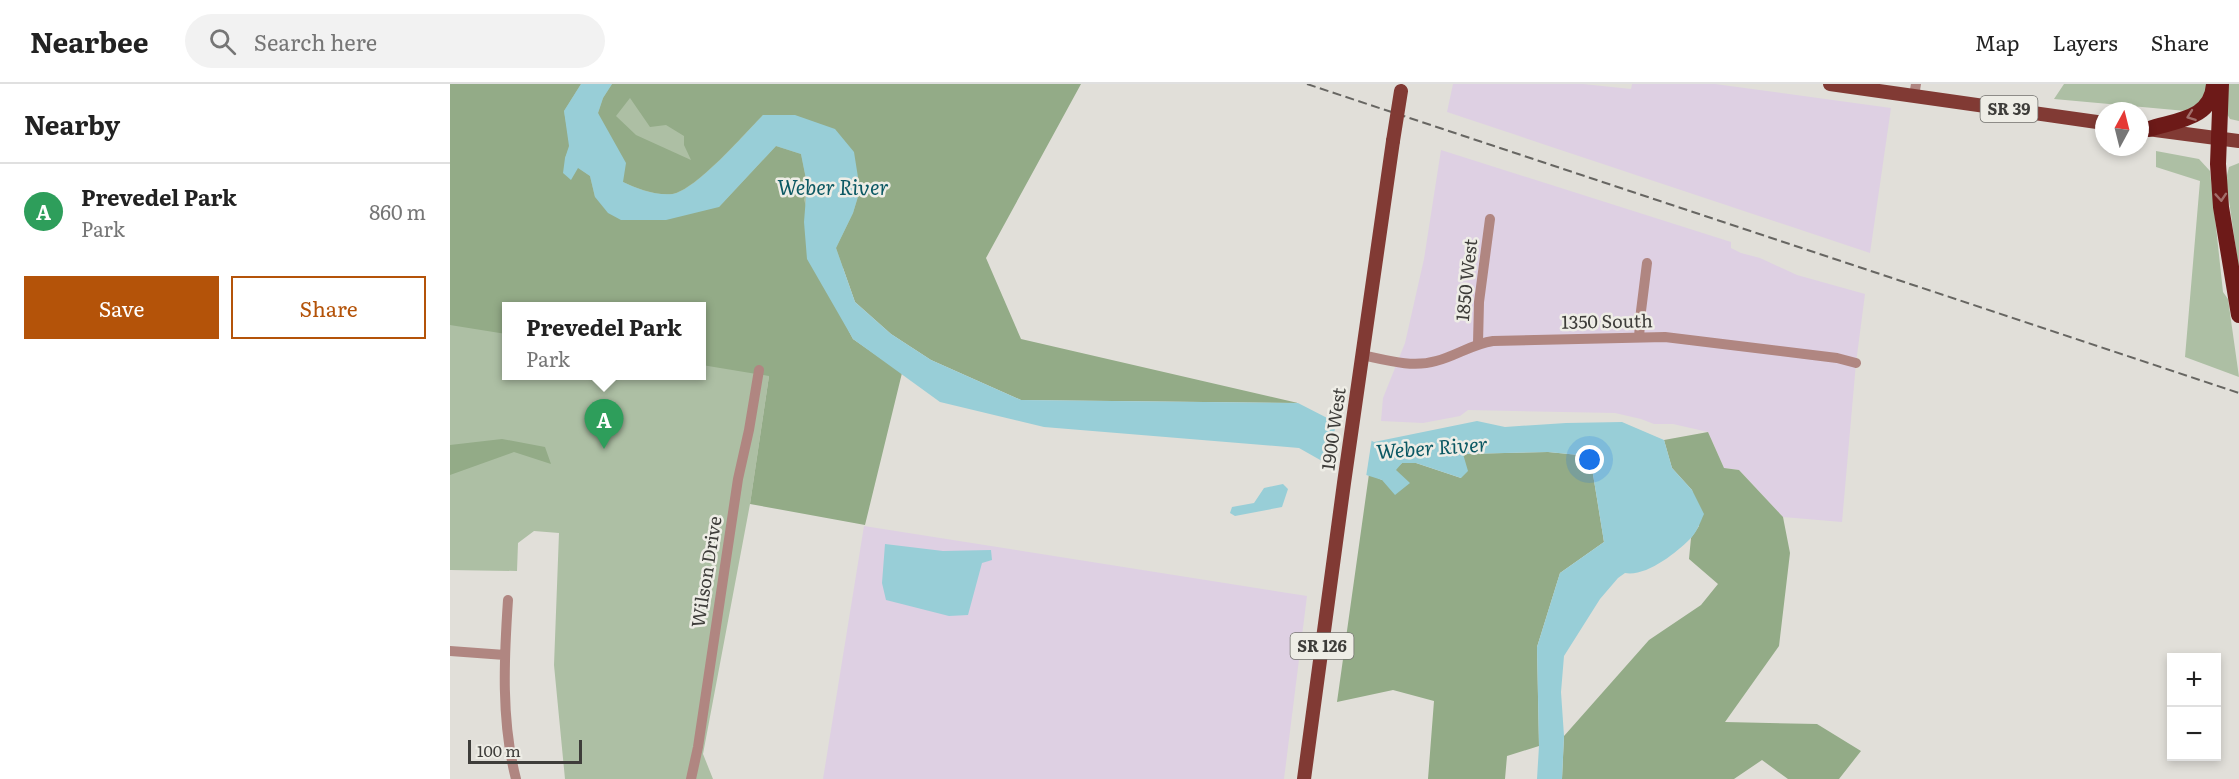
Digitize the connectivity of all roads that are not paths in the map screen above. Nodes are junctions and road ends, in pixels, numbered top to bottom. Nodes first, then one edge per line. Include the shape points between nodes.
1 (1830, 84) edge
2 (2214, 84) edge
3 (2221, 84) edge
4 (1402, 86) edge
5 (1915, 90) edge
6 (2095, 121) edge
7 (2149, 127) edge
8 (2149, 129) edge
9 (2219, 139) junction
10 (2239, 141) edge
11 (1490, 219) dead end
12 (1647, 263) dead end
13 (2239, 315) edge
14 (1639, 337) junction
15 (1479, 343) junction
16 (1362, 355) junction
17 (1856, 363) dead end
18 (759, 370) dead end
19 (508, 600) dead end
20 (450, 651) edge
21 (505, 655) junction
22 (516, 779) edge
23 (691, 779) edge
24 (1304, 779) edge

1 - 5 main road, SR 39
2 -> 7 highway via 2213,95 2203,111
3 - 9 highway
4 - 16 main road, 1900 West / SR 126, bridge
5 - 6 main road, SR 39
8 - 9 main road
9 - 10 main road
9 -> 13 highway via 2221,207
11 - 15 street, 1850 West via 1479,302
12 - 14 street
14 - 15 street, 1350 South
14 - 17 street, 1350 South via 1665,337
15 - 16 street, 1350 South via 1436,361 1418,364
16 - 24 main road, 1900 West / SR 126
18 - 23 street, Wilson Drive
19 - 21 street
20 - 21 street
21 - 22 street via 509,752

